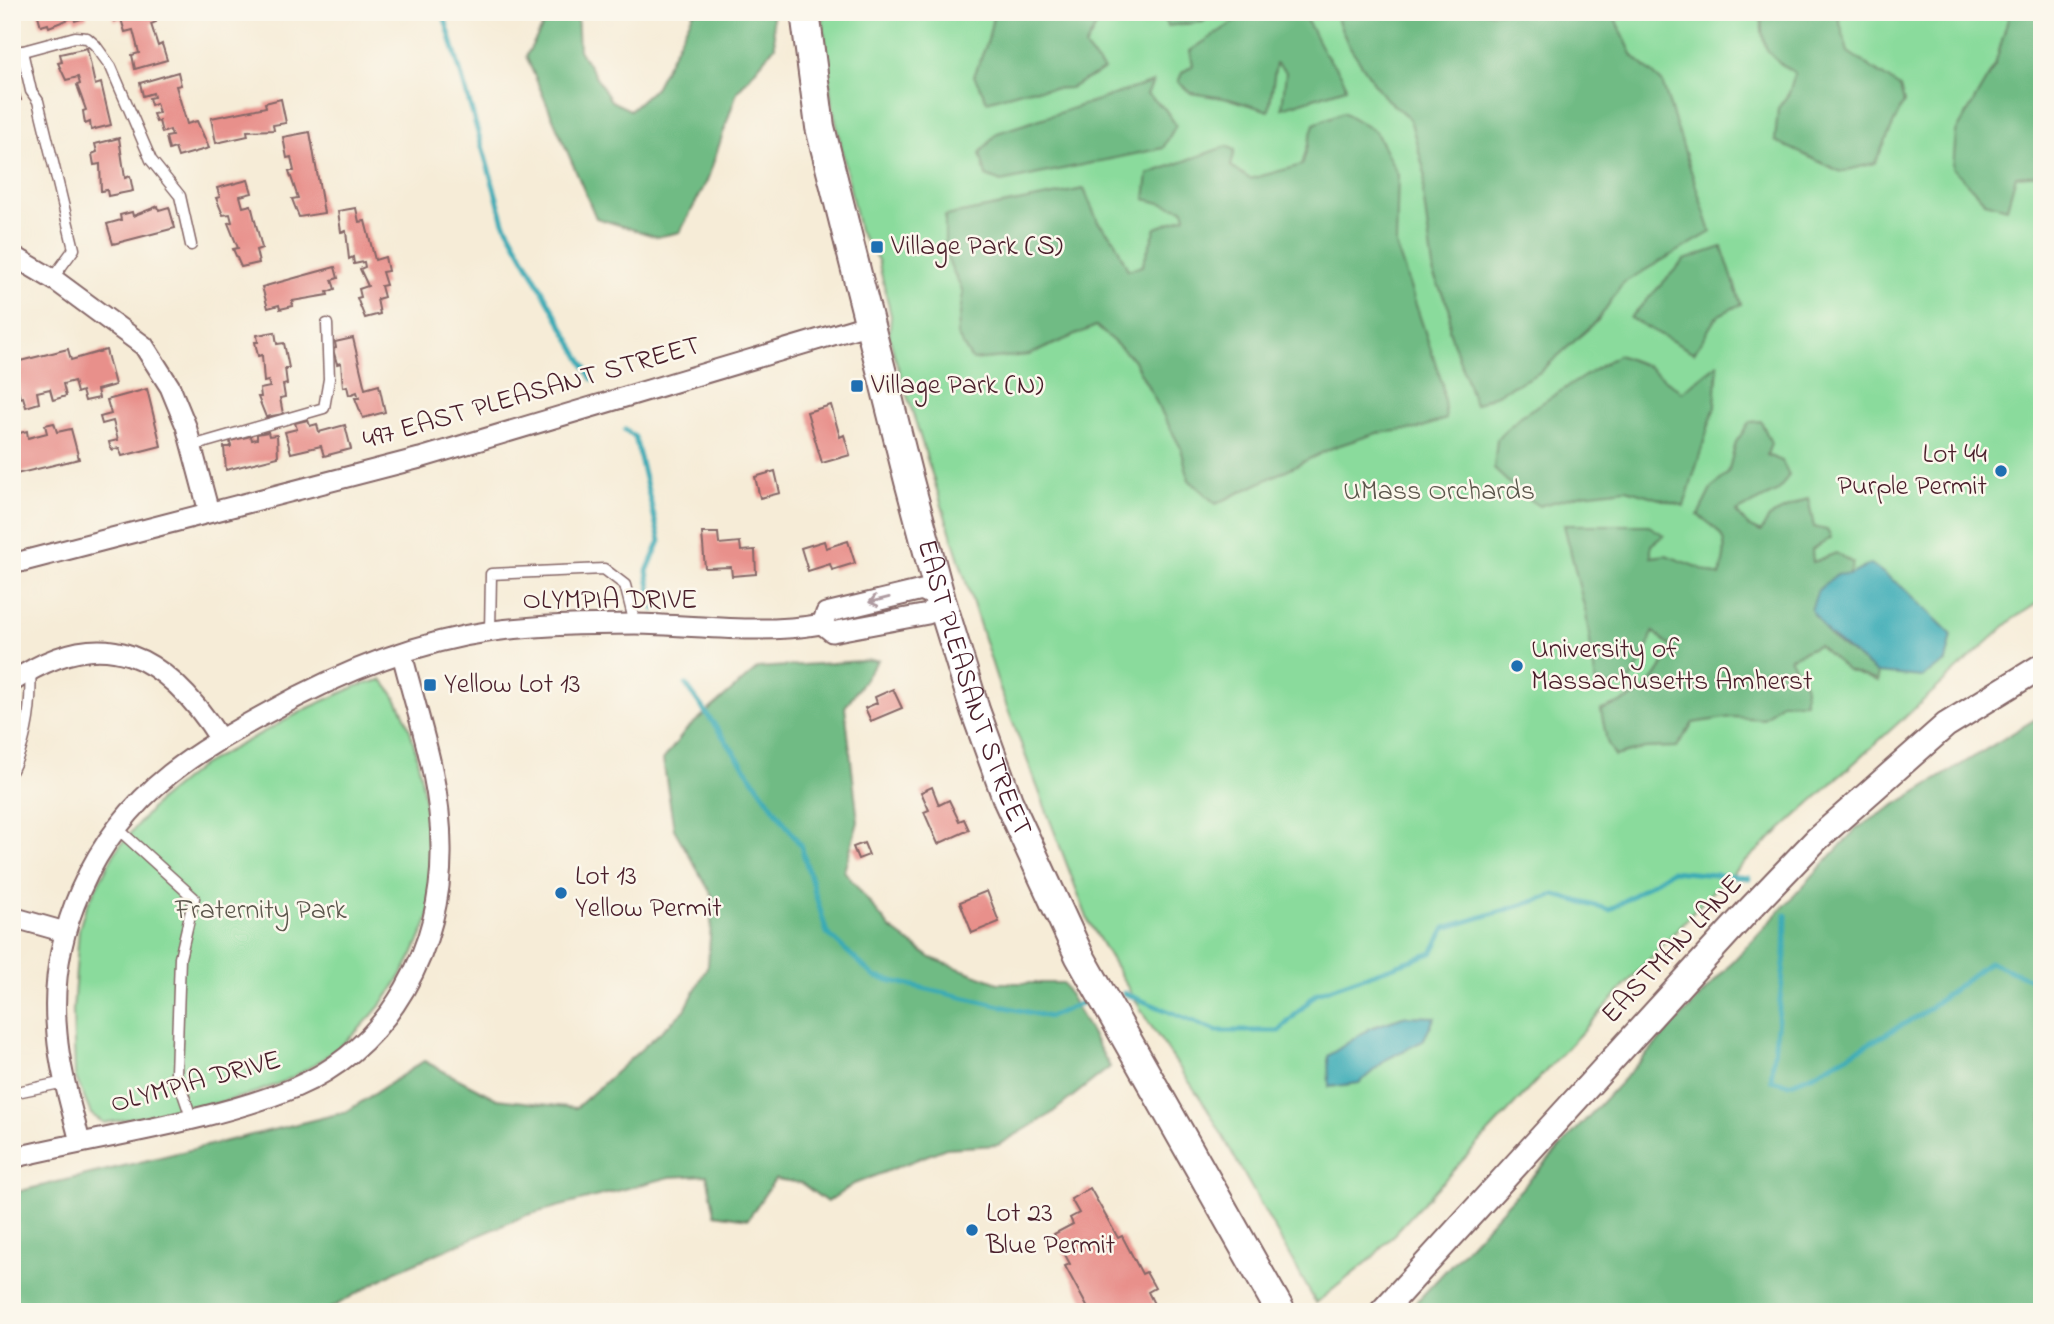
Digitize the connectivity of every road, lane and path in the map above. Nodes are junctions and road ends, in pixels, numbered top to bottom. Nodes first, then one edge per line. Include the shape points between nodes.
1 (805, 12) edge
2 (17, 52) edge
3 (191, 245) dead end
4 (12, 256) edge
5 (52, 279) junction
6 (327, 324) dead end
7 (870, 324) junction
8 (192, 446) junction
9 (209, 512) junction
10 (12, 564) edge
11 (941, 600) junction
12 (635, 624) junction
13 (490, 632) junction
14 (401, 654) junction
15 (2042, 666) edge
16 (30, 670) junction
17 (12, 682) edge
18 (220, 739) junction
19 (12, 770) edge
20 (117, 828) junction
21 (12, 917) edge
22 (65, 932) junction
23 (65, 1082) junction
24 (12, 1093) edge
25 (191, 1117) junction
26 (80, 1142) junction
27 (12, 1158) edge
28 (1281, 1312) edge
29 (1382, 1312) edge

1 - 7 main road, EAST PLEASANT STREET via 820,127
2 - 3 lane via 75,37 87,38 95,46 111,67 150,160 180,196
2 - 5 lane via 38,102 74,249
4 - 5 street
5 - 8 street via 144,346 170,387
6 - 8 lane via 329,379 324,408
7 - 9 street, 497 EAST PLEASANT STREET via 420,458
7 - 11 main road, EAST PLEASANT STREET
8 - 9 street
9 - 10 street, 497 EAST PLEASANT STREET
11 - 12 street, OLYMPIA DRIVE via 922,590 827,613 821,624 794,628
11 - 28 main road, EAST PLEASANT STREET via 1008,801 1079,955
12 - 13 street, OLYMPIA DRIVE
12 - 13 lane via 625,585 604,569 516,573 491,575
13 - 14 street, OLYMPIA DRIVE
14 - 18 street, OLYMPIA DRIVE via 328,680
14 - 25 street, OLYMPIA DRIVE via 429,752 442,845 438,908 417,968 383,1019 326,1070 270,1096
15 - 29 street, EASTMAN LANE via 1946,725 1817,839
16 - 17 street
16 - 18 street via 67,654 95,651 145,660 186,692
16 - 19 lane via 32,705
18 - 20 street, OLYMPIA DRIVE via 151,790
20 - 22 street, OLYMPIA DRIVE via 94,861
20 - 25 lane via 194,898 180,958 176,1073
21 - 22 street
22 - 23 street, OLYMPIA DRIVE via 55,1015
23 - 24 lane
23 - 26 street, OLYMPIA DRIVE
25 - 26 street, OLYMPIA DRIVE
26 - 27 street, OLYMPIA DRIVE

